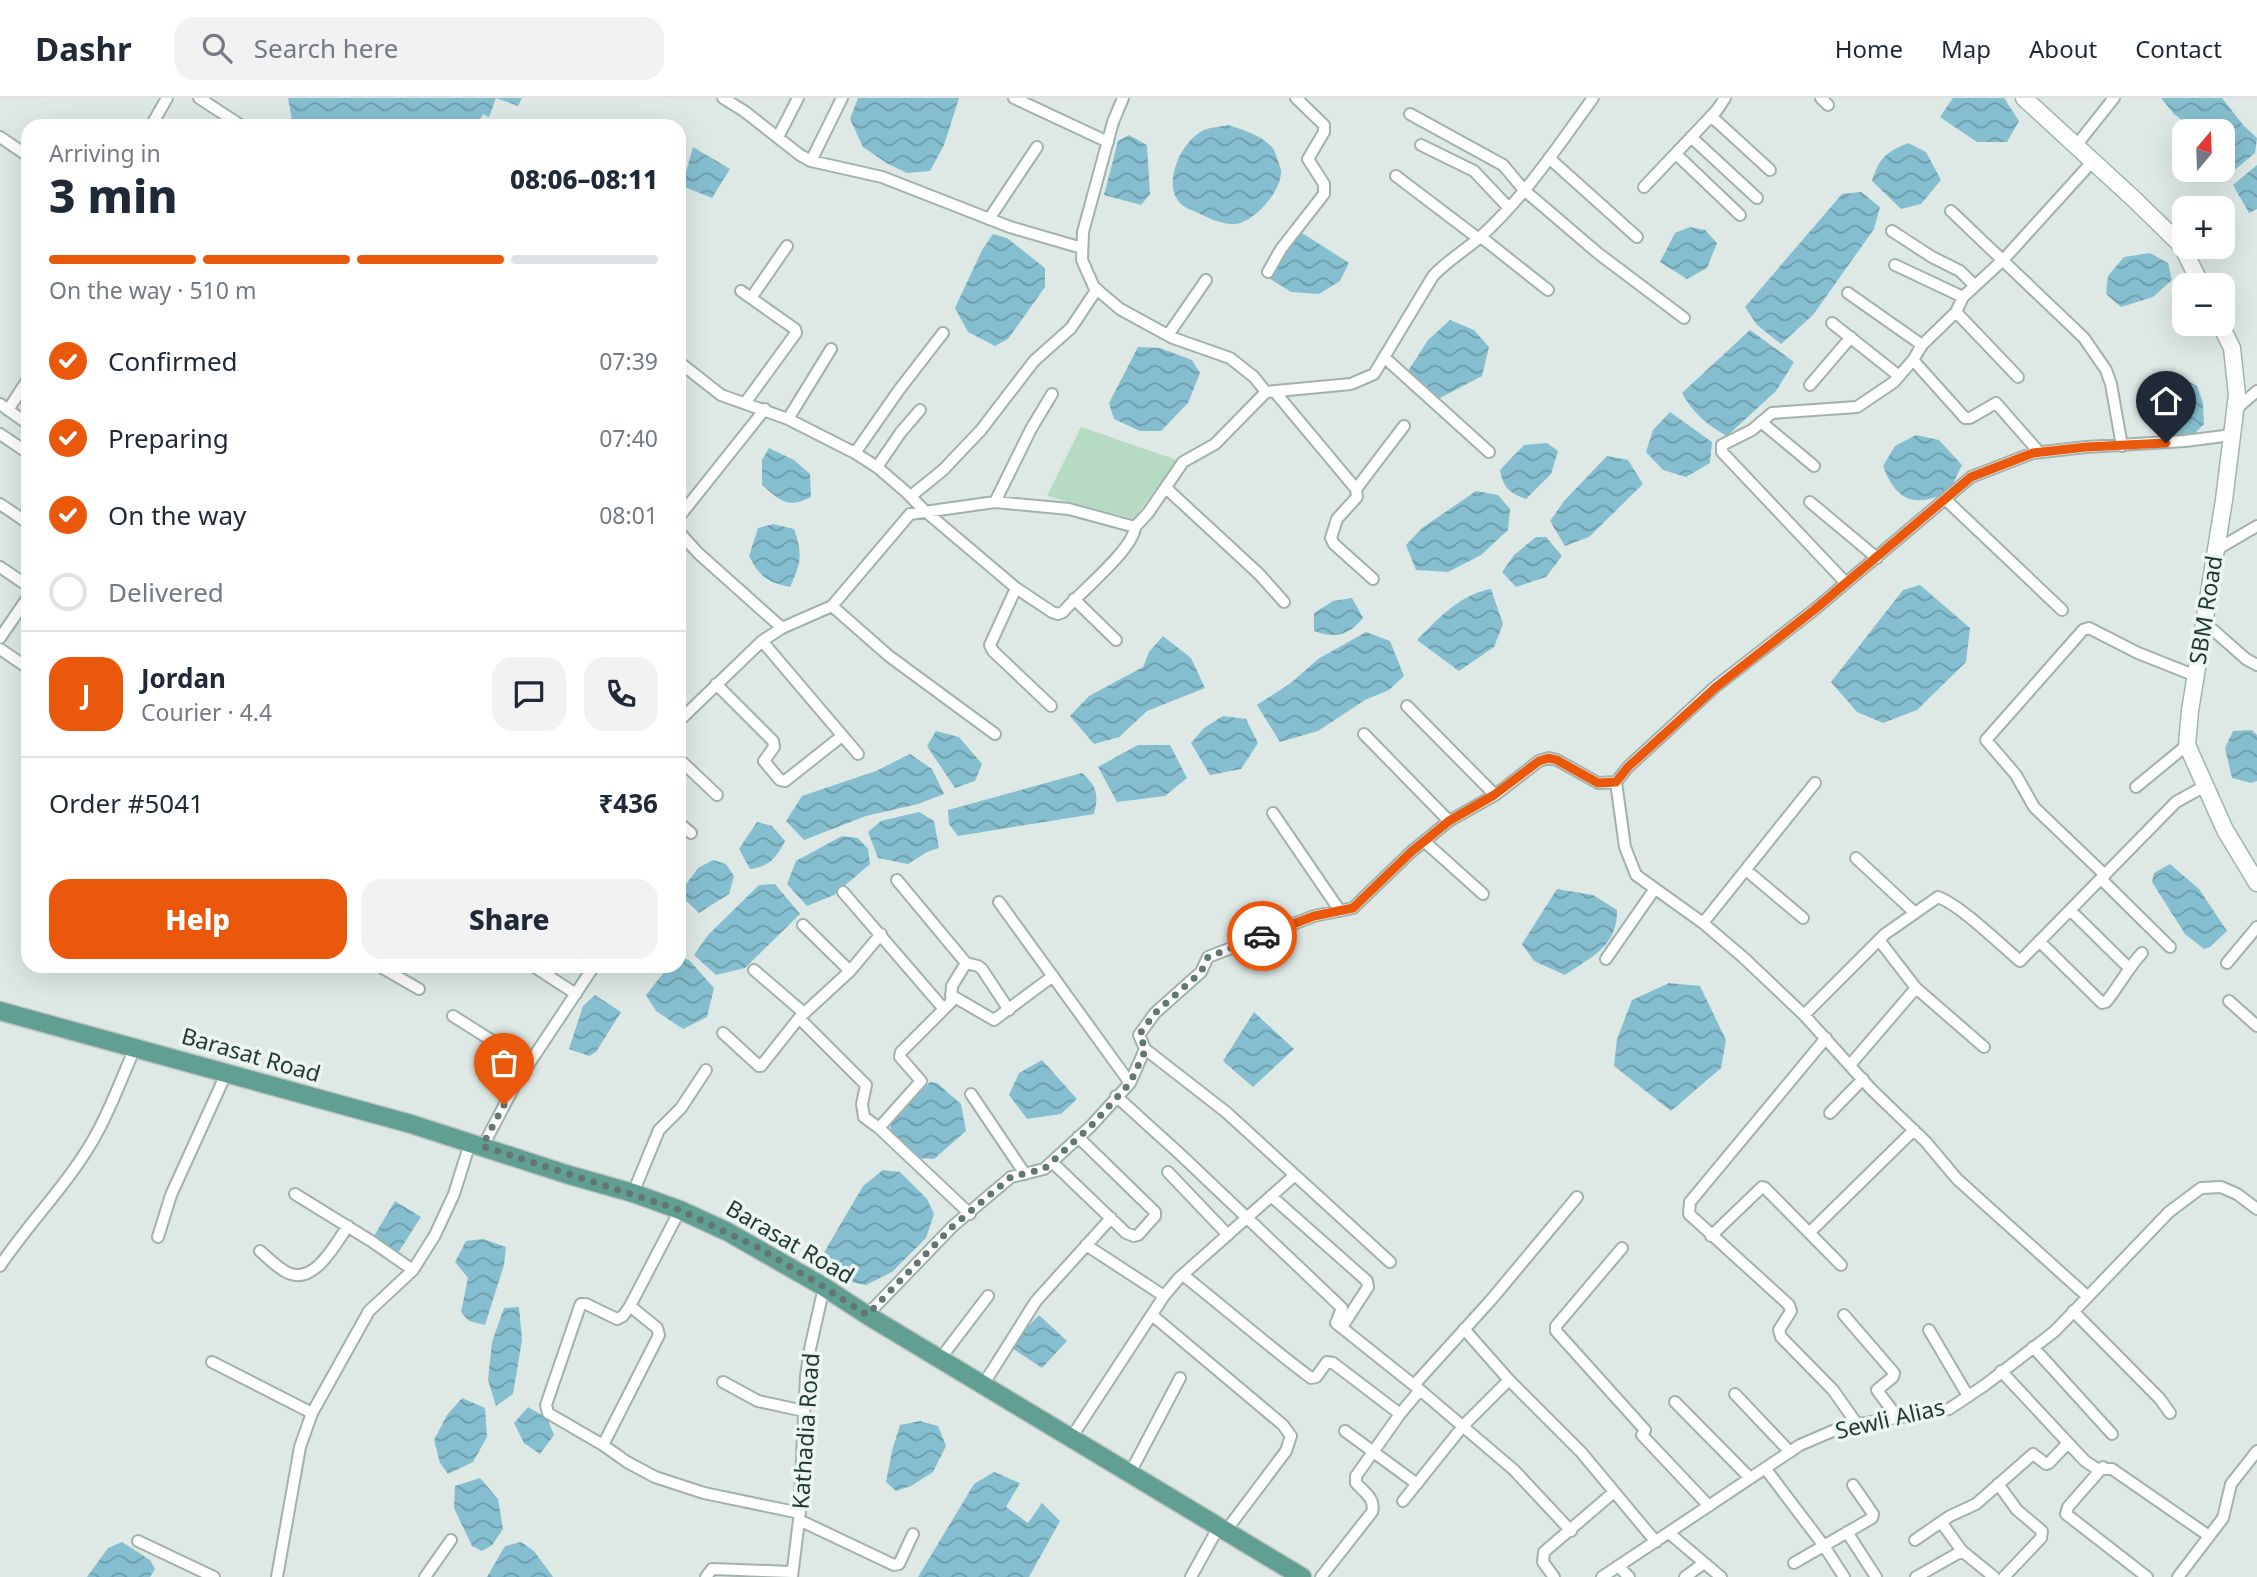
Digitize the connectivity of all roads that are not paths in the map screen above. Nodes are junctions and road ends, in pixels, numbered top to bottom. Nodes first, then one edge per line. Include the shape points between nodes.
1 (199, 98) edge
2 (723, 98) edge
3 (798, 98) edge
4 (842, 98) edge
5 (1014, 98) edge
6 (1123, 98) edge
7 (1296, 98) edge
8 (1593, 98) edge
9 (1725, 98) edge
10 (2114, 98) edge
11 (2024, 99) edge
12 (161, 100) edge
13 (1410, 114) dead end
14 (1711, 116) junction
15 (154, 119) edge
16 (231, 119) edge
17 (0, 137) edge
18 (778, 137) junction
19 (1691, 137) junction
20 (1108, 142) junction
21 (1421, 145) dead end
22 (1037, 147) dead end
23 (2076, 148) junction
24 (21, 151) edge
25 (1676, 154) junction
26 (1549, 158) junction
27 (811, 161) junction
28 (2092, 162) junction
29 (1770, 170) dead end
30 (1396, 176) dead end
31 (1644, 187) dead end
32 (1524, 190) junction
33 (1757, 198) dead end
34 (1508, 208) junction
35 (1951, 211) dead end
36 (1740, 215) dead end
37 (989, 219) junction
38 (1892, 231) dead end
39 (1637, 237) dead end
40 (1480, 238) junction
41 (787, 246) dead end
42 (1083, 248) junction
43 (2004, 259) junction
44 (1895, 265) dead end
45 (1268, 272) dead end
46 (2196, 273) edge
47 (1206, 280) dead end
48 (1975, 286) junction
49 (1097, 289) junction
50 (1548, 290) dead end
51 (1848, 293) dead end
52 (1963, 297) junction
53 (1956, 312) junction
54 (1684, 318) dead end
55 (1832, 323) dead end
56 (943, 333) dead end
57 (1168, 335) junction
58 (2226, 336) edge
59 (1851, 337) junction
60 (1922, 345) junction
61 (831, 349) dead end
62 (1384, 356) junction
63 (1913, 360) junction
64 (686, 368) edge
65 (1899, 376) junction
66 (2018, 377) dead end
67 (1810, 385) dead end
68 (21, 387) edge
69 (2257, 391) edge
70 (1270, 392) junction
71 (1052, 394) dead end
72 (745, 403) junction
73 (4, 407) edge
74 (765, 409) junction
75 (2236, 409) junction
76 (920, 410) dead end
77 (21, 419) edge
78 (788, 419) junction
79 (1761, 422) junction
80 (1404, 426) dead end
81 (0, 434) edge
82 (2232, 435) junction
83 (2122, 446) junction
84 (21, 448) edge
85 (1489, 452) dead end
86 (2039, 452) junction
87 (855, 453) junction
88 (1814, 466) dead end
89 (877, 467) junction
90 (1166, 488) junction
91 (1356, 489) junction
92 (911, 496) junction
93 (1945, 499) junction
94 (995, 502) junction
95 (1810, 502) dead end
96 (0, 504) edge
97 (686, 508) edge
98 (925, 511) junction
99 (21, 518) edge
100 (2257, 526) edge
101 (1135, 527) junction
102 (686, 540) edge
103 (2216, 550) junction
104 (1877, 558) junction
105 (0, 566) edge
106 (1374, 579) dead end
107 (21, 581) edge
108 (1846, 583) junction
109 (1016, 588) junction
110 (1074, 599) junction
111 (1284, 602) dead end
112 (832, 606) junction
113 (21, 607) edge
114 (2062, 610) dead end
115 (2204, 622) junction
116 (782, 628) junction
117 (0, 638) edge
118 (1116, 640) dead end
119 (762, 641) junction
120 (0, 649) edge
121 (21, 663) edge
122 (2257, 665) edge
123 (2196, 676) junction
124 (716, 684) junction
125 (1051, 706) dead end
126 (1407, 706) dead end
127 (686, 714) edge
128 (995, 734) dead end
129 (1364, 734) dead end
130 (842, 736) junction
131 (2187, 745) junction
132 (858, 754) dead end
133 (686, 766) edge
134 (1616, 782) junction
135 (1815, 783) dead end
136 (2205, 786) junction
137 (2136, 788) dead end
138 (717, 795) dead end
139 (1494, 795) junction
140 (1273, 813) dead end
141 (1449, 821) junction
142 (686, 829) edge
143 (691, 833) dead end
144 (1425, 842) junction
145 (1856, 858) dead end
146 (1746, 870) junction
147 (2103, 877) junction
148 (897, 880) dead end
149 (2257, 883) edge
150 (1654, 890) junction
151 (843, 892) dead end
152 (1483, 894) dead end
153 (999, 902) dead end
154 (2070, 909) junction
155 (1340, 911) junction
156 (1915, 913) junction
157 (1802, 918) dead end
158 (1703, 923) junction
159 (803, 925) dead end
160 (2257, 927) edge
161 (881, 934) junction
162 (1879, 940) junction
163 (2039, 941) junction
164 (2170, 947) dead end
165 (2141, 953) dead end
166 (1605, 959) dead end
167 (966, 963) junction
168 (2227, 963) dead end
169 (2129, 968) junction
170 (754, 970) dead end
171 (850, 971) junction
172 (391, 973) edge
173 (544, 973) edge
174 (590, 973) edge
175 (1053, 976) junction
176 (1916, 988) junction
177 (419, 989) dead end
178 (576, 994) junction
179 (951, 995) junction
180 (2229, 1001) dead end
181 (943, 1008) junction
182 (1009, 1010) junction
183 (0, 1011) edge
184 (1804, 1015) junction
185 (453, 1016) dead end
186 (802, 1016) junction
187 (2257, 1026) edge
188 (723, 1033) dead end
189 (1826, 1038) junction
190 (135, 1048) junction
191 (1984, 1048) dead end
192 (1146, 1049) junction
193 (529, 1064) junction
194 (1850, 1065) junction
195 (706, 1070) dead end
196 (226, 1074) junction
197 (1863, 1079) junction
198 (1130, 1083) junction
199 (971, 1094) dead end
200 (1116, 1096) junction
201 (1830, 1113) dead end
202 (879, 1128) junction
203 (1914, 1130) junction
204 (1079, 1137) junction
205 (476, 1144) junction
206 (1052, 1162) junction
207 (1168, 1172) dead end
208 (1026, 1174) junction
209 (1295, 1175) junction
210 (633, 1193) junction
211 (295, 1194) dead end
212 (1271, 1196) junction
213 (1577, 1197) dead end
214 (2257, 1209) edge
215 (680, 1210) junction
216 (970, 1214) junction
217 (1111, 1218) junction
218 (1248, 1218) junction
219 (348, 1226) junction
220 (1810, 1232) junction
221 (1228, 1235) junction
222 (1711, 1236) junction
223 (158, 1237) dead end
224 (1086, 1245) junction
225 (1622, 1248) dead end
226 (260, 1251) dead end
227 (1390, 1262) dead end
228 (1841, 1265) dead end
229 (0, 1266) edge
230 (413, 1270) junction
231 (1182, 1275) junction
232 (824, 1287) junction
233 (988, 1296) dead end
234 (1164, 1296) junction
235 (2088, 1297) junction
236 (630, 1306) junction
237 (2073, 1311) junction
238 (867, 1315) junction
239 (1152, 1315) junction
240 (1844, 1315) dead end
241 (1342, 1327) junction
242 (1464, 1329) junction
243 (1929, 1329) dead end
244 (2033, 1347) junction
245 (940, 1359) junction
246 (212, 1362) dead end
247 (2001, 1371) junction
248 (1180, 1378) dead end
249 (1509, 1380) junction
250 (723, 1382) dead end
251 (983, 1385) junction
252 (1417, 1387) junction
253 (1735, 1394) dead end
254 (1968, 1396) junction
255 (1675, 1402) dead end
256 (804, 1411) junction
257 (312, 1413) junction
258 (2170, 1413) dead end
259 (1400, 1414) junction
260 (1897, 1418) junction
261 (1857, 1424) junction
262 (1463, 1426) junction
263 (1345, 1431) dead end
264 (2112, 1434) dead end
265 (1071, 1438) junction
266 (2068, 1443) junction
267 (603, 1445) junction
268 (2257, 1451) edge
269 (1790, 1452) junction
270 (1373, 1453) junction
271 (1765, 1468) junction
272 (2103, 1468) junction
273 (1130, 1474) junction
274 (1750, 1478) junction
275 (1417, 1484) junction
276 (1998, 1484) junction
277 (1853, 1485) dead end
278 (1614, 1492) junction
279 (1404, 1501) dead end
280 (1709, 1506) junction
281 (799, 1516) junction
282 (1941, 1522) junction
283 (1222, 1530) junction
284 (1571, 1531) junction
285 (1847, 1532) junction
286 (1669, 1533) junction
287 (913, 1534) dead end
288 (2209, 1536) junction
289 (1915, 1540) dead end
290 (138, 1541) dead end
291 (451, 1541) dead end
292 (1656, 1542) junction
293 (1824, 1546) junction
294 (1962, 1551) junction
295 (1704, 1563) junction
296 (1794, 1563) dead end
297 (1618, 1566) junction
298 (792, 1575) edge
299 (214, 1577) edge
300 (277, 1577) edge
301 (425, 1577) edge
302 (706, 1577) edge
303 (1191, 1577) edge
304 (1302, 1577) edge
305 (1321, 1577) edge
306 (1554, 1577) edge
307 (1602, 1577) edge
308 (1629, 1577) edge
309 (1685, 1577) edge
310 (1721, 1577) edge
311 (1843, 1577) edge
312 (1876, 1577) edge
313 (1916, 1577) edge
314 (1994, 1577) edge
315 (2004, 1577) edge
316 (2147, 1577) edge
317 (2178, 1577) edge

1 - 16 street
2 - 18 street
3 - 18 street
4 - 27 street
5 - 20 street
6 - 20 street
7 - 45 street via 1324,125 1308,159 1324,184 1324,194
8 - 26 street
9 - 14 street
10 - 23 street
11 - 23 street
12 - 15 street
13 - 32 street via 1503,165
14 - 19 street
14 - 29 street
17 - 24 street
18 - 27 street
19 - 25 street
19 - 33 street
20 - 42 street via 1083,232
21 - 34 street via 1474,171
22 - 37 street
23 - 28 street
25 - 31 street
25 - 36 street
26 - 32 street
26 - 39 street
27 - 37 street via 882,177
28 - 43 street
28 - 46 street via 2182,246
30 - 40 street
32 - 34 street
32 - 54 street
34 - 40 street
35 - 43 street
37 - 42 street
38 - 48 street via 1960,271
40 - 50 street
40 - 62 street via 1433,276
41 - 72 street via 746,295 796,332
42 - 49 street via 1082,260
43 - 48 street
43 - 83 street via 2099,358 2111,384
44 - 52 street
47 - 57 street
48 - 52 street
49 - 57 street via 1120,309
49 - 92 street via 1071,328 1034,361 981,430
51 - 60 street
52 - 53 street
53 - 60 street
53 - 66 street
55 - 59 street
56 - 87 street
57 - 70 street via 1230,358
58 - 75 street, SBM Road via 2232,348
59 - 65 street
59 - 67 street
60 - 63 street
61 - 78 street
62 - 70 street via 1374,373 1351,384
62 - 85 street
63 - 65 street
63 - 86 street via 1965,418 1996,403
64 - 72 street via 721,395
65 - 79 street via 1857,407 1772,413
68 - 73 street
69 - 75 street
70 - 90 street via 1215,444 1183,463
70 - 91 street
71 - 94 street
72 - 74 street
73 - 77 street
74 - 78 street
74 - 97 street
75 - 82 street, SBM Road
76 - 89 street
78 - 87 street
79 - 88 street
79 - 108 street via 1725,442 1723,452
80 - 91 street
81 - 84 street
82 - 83 street
82 - 103 street, SBM Road
83 - 86 street
86 - 93 street via 1971,477
87 - 89 street
89 - 92 street
90 - 101 street
90 - 111 street
91 - 106 street via 1357,497 1337,519 1331,538
92 - 98 street
93 - 104 street
93 - 114 street
94 - 98 street
94 - 101 street via 1069,509
95 - 104 street
96 - 99 street
98 - 109 street
98 - 112 street via 910,514
100 - 103 street
101 - 110 street via 1135,535 1121,553
102 - 116 street
103 - 115 street, SBM Road
104 - 108 street
105 - 107 street
108 - 134 street via 1716,687
109 - 110 street via 1058,614
109 - 125 street via 990,645
110 - 118 street
112 - 116 street
112 - 128 street via 889,656
113 - 117 street
115 - 122 street
115 - 123 street, SBM Road
116 - 119 street
119 - 124 street
119 - 130 street
120 - 121 street
123 - 131 street, SBM Road
123 - 147 street via 2089,628 1986,740 2016,775 2034,807
124 - 127 street
124 - 130 street via 773,741 764,761 780,780 785,781
126 - 139 street
129 - 141 street
130 - 132 street
131 - 136 street
131 - 137 street
133 - 138 street
134 - 139 street via 1598,783 1549,758 1533,764
134 - 150 street via 1625,847 1636,875
135 - 146 street
136 - 147 street via 2176,802
136 - 149 street
139 - 141 street
140 - 155 street
141 - 144 street
142 - 143 street
144 - 152 street
144 - 155 street via 1353,908
145 - 156 street
146 - 157 street
146 - 158 street
147 - 154 street
147 - 164 street
148 - 167 street
150 - 158 street
150 - 166 street
151 - 161 street
153 - 175 street
154 - 163 street
154 - 169 street
155 - 192 street via 1314,916 1208,957 1201,972 1155,1013 1139,1035
156 - 162 street
156 - 163 street via 1941,898 2020,961
158 - 184 street
159 - 171 street
160 - 168 street
161 - 171 street
161 - 181 street
162 - 176 street
162 - 184 street
163 - 169 street via 2102,1003
165 - 169 street
167 - 179 street
167 - 182 street via 982,969
170 - 186 street
171 - 186 street
172 - 177 street
173 - 178 street
174 - 178 street
175 - 182 street
175 - 198 street
176 - 191 street
176 - 194 street
178 - 193 street
179 - 181 street via 951,1002
179 - 182 street via 991,1019
180 - 187 street
181 - 202 street via 900,1054 921,1081
183 - 190 main road, Barasat Road
184 - 189 street
185 - 193 street
186 - 188 street via 759,1066
186 - 202 street via 866,1085 862,1111
189 - 194 street
189 - 222 street via 1690,1202 1689,1214
190 - 196 main road, Barasat Road
190 - 229 street via 97,1133
192 - 198 street
192 - 209 street via 1226,1112
193 - 205 street
194 - 197 street
195 - 210 street via 681,1108 659,1130
196 - 205 main road, Barasat Road
196 - 223 street via 171,1195
197 - 201 street
197 - 203 street
198 - 200 street
199 - 208 street
200 - 204 street
200 - 218 street
202 - 216 street
203 - 220 street
203 - 235 street via 1957,1179
204 - 206 street
204 - 217 street via 1156,1214 1134,1236
205 - 210 main road, Barasat Road
205 - 230 street via 435,1235
206 - 208 street
206 - 217 street
207 - 221 street
208 - 216 street via 1011,1177
209 - 212 street
209 - 227 street
210 - 215 main road, Barasat Road
211 - 219 street
212 - 218 street
212 - 241 street via 1367,1281 1368,1287
213 - 242 street
214 - 235 street, Sewli Alias via 2221,1187 2201,1188 2169,1212
215 - 232 main road, Barasat Road via 757,1247
215 - 236 street
216 - 238 street
217 - 224 street
218 - 221 street
218 - 241 street via 1342,1308 1336,1323
219 - 226 street via 309,1273 296,1276 285,1272
219 - 230 street
220 - 222 street via 1762,1187
220 - 228 street
221 - 231 street
222 - 261 street via 1789,1305 1791,1311 1779,1330 1781,1337 1833,1391
224 - 234 street
224 - 251 street via 1036,1301
225 - 280 street via 1556,1331 1645,1430 1642,1435
230 - 257 street via 369,1311
231 - 234 street
231 - 259 street via 1311,1378 1327,1362 1333,1363
232 - 238 main road, Barasat Road
232 - 256 street, Kathadia Road via 810,1349
233 - 245 street
234 - 239 street
235 - 237 street, Sewli Alias
236 - 267 street via 657,1328 659,1335
236 - 267 street via 617,1319 581,1304 546,1405 548,1413
237 - 244 street, Sewli Alias
237 - 258 street
238 - 245 main road, Barasat Road
239 - 265 street
239 - 283 street via 1291,1436 1286,1451
240 - 260 street via 1894,1373 1877,1390
241 - 252 street
242 - 249 street
242 - 252 street
243 - 254 street
244 - 247 street, Sewli Alias
244 - 264 street
245 - 251 main road, Barasat Road
246 - 257 street
247 - 254 street, Sewli Alias
247 - 266 street
248 - 273 street
249 - 262 street
249 - 278 street
250 - 256 street via 758,1401
251 - 265 main road, Barasat Road
252 - 259 street
252 - 262 street
253 - 269 street
254 - 260 street, Sewli Alias via 1949,1409
255 - 274 street
256 - 281 street, Kathadia Road
257 - 300 street via 300,1447
259 - 270 street
260 - 261 street, Sewli Alias
261 - 269 street, Sewli Alias
262 - 275 street
262 - 284 street via 1514,1470
263 - 270 street
265 - 273 main road, Barasat Road
266 - 272 street via 2085,1461
266 - 276 street via 2046,1464 2033,1454
267 - 281 street via 638,1469 677,1485
268 - 288 street via 2231,1484 2223,1518
269 - 271 street, Sewli Alias
270 - 275 street
270 - 305 street via 1355,1480 1372,1499 1372,1512
271 - 274 street, Sewli Alias
271 - 293 street
272 - 288 street via 2112,1469
272 - 316 street via 2065,1512
273 - 283 main road, Barasat Road
274 - 280 street, Sewli Alias
275 - 279 street
276 - 282 street via 1976,1504
276 - 315 street via 2017,1510 2042,1531 2041,1538
277 - 285 street via 1873,1517
278 - 284 street
278 - 292 street
280 - 286 street, Sewli Alias
281 - 287 street via 894,1564 899,1564
281 - 298 street, Kathadia Road
282 - 289 street
282 - 294 street
283 - 303 street
283 - 304 main road, Barasat Road
284 - 306 street via 1542,1558
285 - 293 street
285 - 312 street
286 - 292 street, Sewli Alias
286 - 295 street
288 - 317 street
290 - 299 street
291 - 301 street
292 - 297 street, Sewli Alias
293 - 296 street
293 - 311 street
294 - 313 street
294 - 314 street
295 - 309 street
295 - 310 street
297 - 307 street, Sewli Alias
297 - 308 street
298 - 302 street via 712,1569

